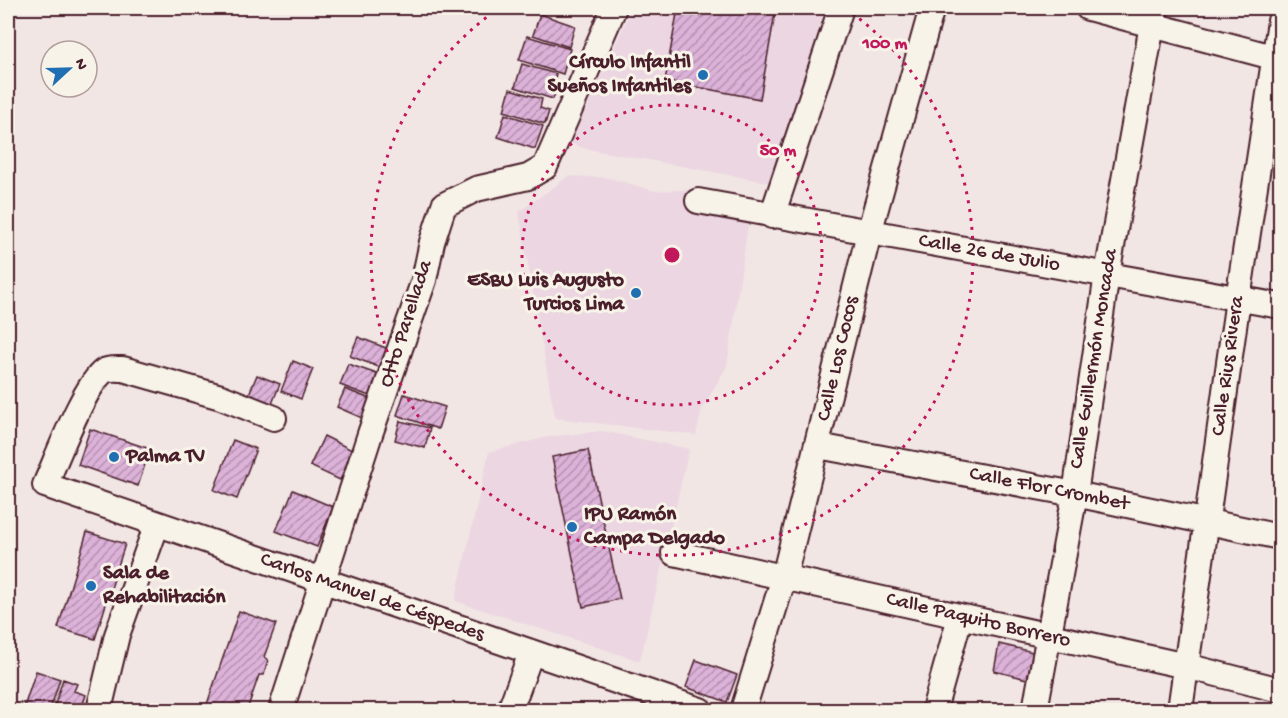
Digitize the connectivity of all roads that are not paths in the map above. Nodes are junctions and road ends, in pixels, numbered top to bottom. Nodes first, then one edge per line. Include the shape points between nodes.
1 (614, 8) edge
2 (841, 8) edge
3 (932, 8) edge
4 (1088, 8) edge
5 (1154, 16) edge
6 (1281, 21) edge
7 (1277, 58) edge
8 (698, 201) dead end
9 (772, 216) junction
10 (869, 233) junction
11 (1107, 274) junction
12 (1238, 299) junction
13 (1281, 306) edge
14 (274, 418) dead end
15 (818, 446) junction
16 (1075, 494) junction
17 (1208, 522) junction
18 (158, 524) junction
19 (1281, 537) edge
20 (674, 553) dead end
21 (784, 578) junction
22 (324, 581) junction
23 (960, 617) junction
24 (1047, 637) junction
25 (531, 653) junction
26 (1186, 666) junction
27 (1281, 690) edge
28 (99, 711) edge
29 (281, 711) edge
30 (510, 711) edge
31 (699, 711) edge
32 (742, 711) edge
33 (934, 711) edge
34 (1035, 711) edge
35 (1180, 711) edge

1 - 22 street, Otto Parellada via 544,167 528,177 476,189 444,205 424,280
2 - 9 street
3 - 10 street, Calle Los Cocos
4 - 5 street
5 - 7 street
5 - 11 street, Calle Guillermón Moncada
6 - 7 street, Calle Rius Rivera
7 - 12 street, Calle Rius Rivera
8 - 9 street, Calle 26 de Julio
9 - 10 street, Calle 26 de Julio
10 - 11 street, Calle 26 de Julio
10 - 15 street, Calle Los Cocos
11 - 12 street, Calle 26 de Julio
11 - 16 street, Calle Guillermón Moncada
12 - 13 street, Calle 26 de Julio
12 - 17 street, Calle Rius Rivera
14 - 18 street, Carlos Manuel de Céspedes via 123,369 106,370 77,413 45,485
15 - 16 street, Calle Flor Crombet
15 - 21 street, Calle Los Cocos
16 - 17 street, Calle Flor Crombet
16 - 24 street, Calle Guillermón Moncada
17 - 19 street, Calle Flor Crombet
17 - 26 street, Calle Rius Rivera
18 - 22 street, Carlos Manuel de Céspedes
18 - 28 street via 117,635
20 - 21 street, Calle Paquito Borrero
21 - 23 street, Calle Paquito Borrero
21 - 32 street, Calle Los Cocos
22 - 25 street, Carlos Manuel de Céspedes
22 - 29 street, Otto Parellada
23 - 24 street, Calle Paquito Borrero
23 - 33 street
24 - 26 street, Calle Paquito Borrero
24 - 34 street, Calle Guillermón Moncada
25 - 30 street
25 - 31 street, Carlos Manuel de Céspedes
26 - 27 street, Calle Paquito Borrero
26 - 35 street, Calle Rius Rivera

